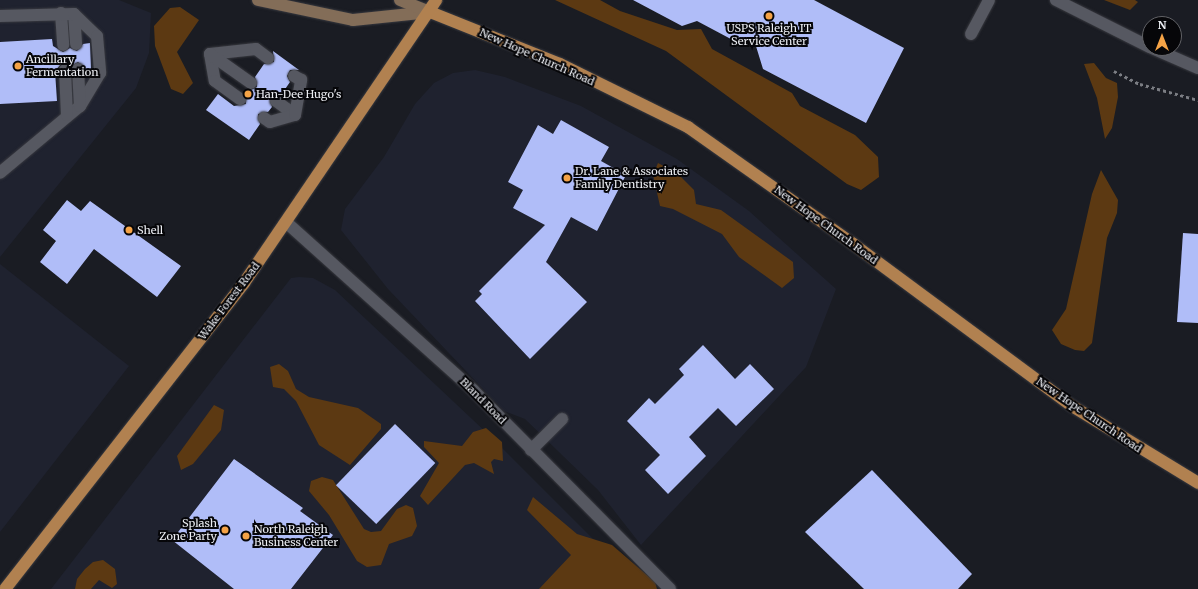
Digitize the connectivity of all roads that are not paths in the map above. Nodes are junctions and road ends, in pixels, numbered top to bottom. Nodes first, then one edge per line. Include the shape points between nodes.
1 (258, 0) edge
2 (400, 0) edge
3 (436, 0) edge
4 (989, 0) edge
5 (1056, 0) edge
6 (430, 12) junction
7 (61, 13) junction
8 (74, 14) junction
9 (0, 16) edge
10 (971, 34) dead end
11 (1142, 43) edge
12 (76, 44) dead end
13 (63, 45) dead end
14 (210, 54) junction
15 (1170, 56) edge
16 (268, 58) dead end
17 (1198, 68) edge
18 (78, 69) dead end
19 (65, 70) dead end
20 (294, 76) dead end
21 (251, 83) dead end
22 (240, 99) dead end
23 (276, 101) dead end
24 (80, 106) junction
25 (291, 112) dead end
26 (67, 115) junction
27 (264, 118) dead end
28 (0, 173) edge
29 (286, 223) junction
30 (562, 419) dead end
31 (531, 450) junction
32 (1198, 482) edge
33 (5, 589) edge
34 (670, 589) edge

1 - 6 street via 353,20
2 - 6 street
3 - 6 main road, Wake Forest Road
4 - 10 street
5 - 11 street
6 - 29 main road, Wake Forest Road
6 - 32 main road, New Hope Church Road via 560,64 688,127 1072,406 1157,461
7 - 8 street
7 - 9 street
7 - 13 street
8 - 12 street
8 - 24 street via 97,36 100,73
14 - 16 street via 256,49
14 - 21 street
14 - 22 street via 215,81
15 - 17 street
18 - 24 street
19 - 26 street
20 - 27 street via 301,80 295,114 270,122
23 - 25 street
24 - 26 street
26 - 28 street
29 - 31 street, Bland Road via 420,341
29 - 33 main road, Wake Forest Road via 244,283
30 - 31 street
31 - 34 street, Bland Road

